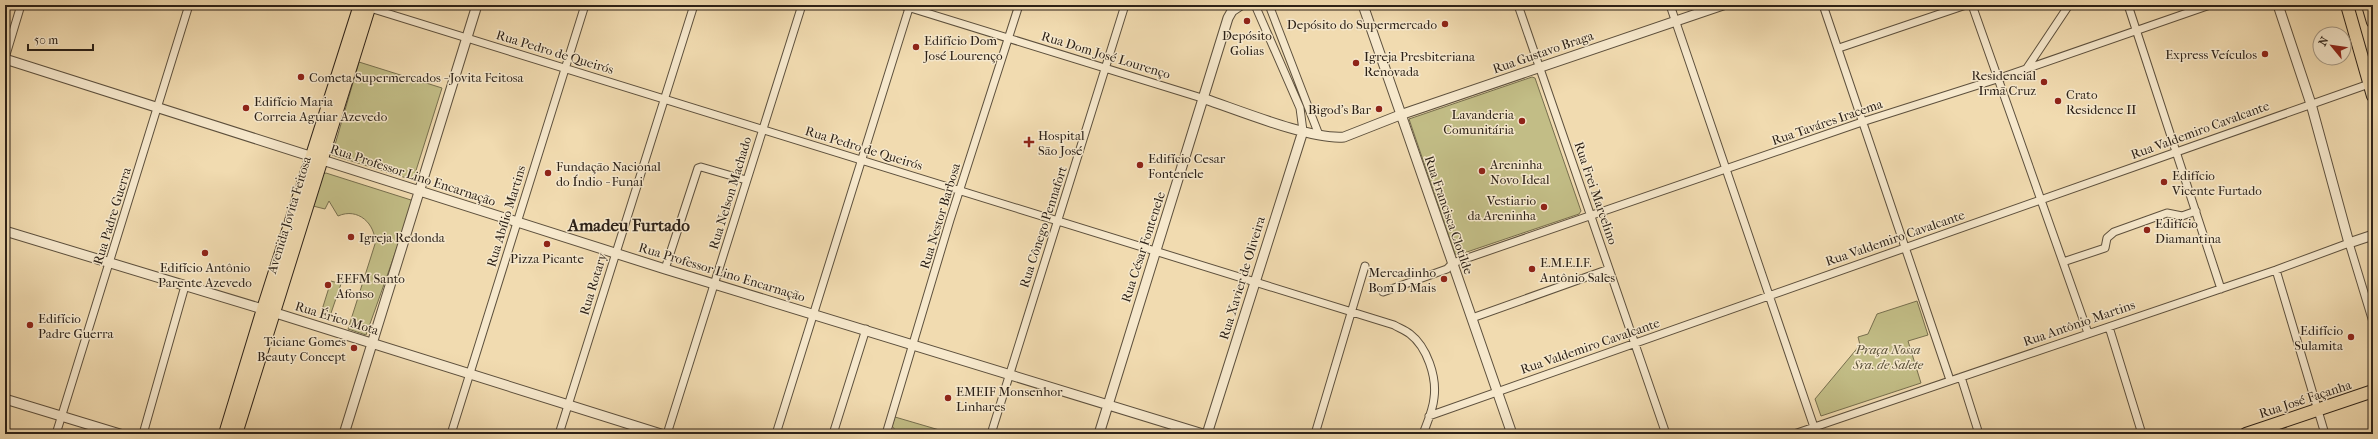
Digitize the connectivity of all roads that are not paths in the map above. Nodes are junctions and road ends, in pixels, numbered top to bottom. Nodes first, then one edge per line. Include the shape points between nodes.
1 (21, 5) edge
2 (190, 5) edge
3 (477, 5) edge
4 (585, 5) edge
5 (694, 5) edge
6 (802, 5) edge
7 (901, 5) edge
8 (1019, 5) edge
9 (1125, 5) edge
10 (1241, 5) edge
11 (1255, 5) edge
12 (1269, 5) edge
13 (1363, 5) edge
14 (1518, 5) edge
15 (1670, 5) edge
16 (1723, 5) edge
17 (1823, 5) edge
18 (1966, 5) edge
19 (1972, 5) edge
20 (2069, 5) edge
21 (2128, 5) edge
22 (2210, 5) edge
23 (2278, 5) edge
24 (2347, 5) edge
25 (2368, 5) edge
26 (367, 6) edge
27 (910, 6) edge
28 (1675, 20) junction
29 (2373, 22) edge
30 (2136, 30) junction
31 (466, 38) junction
32 (1008, 38) junction
33 (1839, 48) junction
34 (5, 59) edge
35 (1540, 67) junction
36 (565, 68) junction
37 (1105, 68) junction
38 (2027, 69) junction
39 (1997, 79) junction
40 (2369, 84) junction
41 (1303, 94) junction
42 (2373, 96) edge
43 (1295, 97) junction
44 (664, 98) junction
45 (1205, 99) junction
46 (2311, 104) junction
47 (157, 109) junction
48 (1400, 115) junction
49 (1862, 122) junction
50 (762, 129) junction
51 (1303, 131) junction
52 (1319, 135) junction
53 (2177, 152) junction
54 (316, 158) junction
55 (861, 160) junction
56 (1724, 169) junction
57 (746, 180) junction
58 (419, 191) junction
59 (960, 191) junction
60 (2041, 200) junction
61 (2196, 211) junction
62 (1590, 216) junction
63 (517, 221) junction
64 (1057, 222) junction
65 (5, 231) edge
66 (2373, 235) edge
67 (2349, 243) junction
68 (1906, 247) junction
69 (1155, 251) junction
70 (615, 253) junction
71 (2063, 262) junction
72 (1453, 263) junction
73 (110, 264) junction
74 (1365, 266) dead end
75 (665, 269) junction
76 (1609, 269) junction
77 (2276, 270) junction
78 (1254, 283) junction
79 (714, 284) junction
80 (185, 286) junction
81 (2221, 289) junction
82 (1383, 292) dead end
83 (1770, 295) junction
84 (268, 311) junction
85 (1352, 313) junction
86 (813, 314) junction
87 (1472, 318) junction
88 (2373, 322) edge
89 (2109, 327) junction
90 (866, 329) junction
91 (2088, 333) junction
92 (372, 343) junction
93 (914, 344) junction
94 (1635, 344) junction
95 (470, 373) junction
96 (1009, 375) junction
97 (1961, 377) junction
98 (1950, 380) junction
99 (1497, 391) junction
100 (2373, 392) edge
101 (5, 399) edge
102 (1107, 405) junction
103 (567, 406) junction
104 (2319, 410) junction
105 (1429, 416) junction
106 (62, 417) junction
107 (1814, 427) junction
108 (56, 434) edge
109 (120, 434) edge
110 (144, 434) edge
111 (226, 434) edge
112 (236, 434) edge
113 (344, 434) edge
114 (451, 434) edge
115 (559, 434) edge
116 (661, 434) edge
117 (667, 434) edge
118 (776, 434) edge
119 (833, 434) edge
120 (886, 434) edge
121 (991, 434) edge
122 (1099, 434) edge
123 (1203, 434) edge
124 (1207, 434) edge
125 (1315, 434) edge
126 (1423, 434) edge
127 (1512, 434) edge
128 (1666, 434) edge
129 (1794, 434) edge
130 (1979, 434) edge
131 (2142, 434) edge
132 (2246, 434) edge
133 (2325, 434) edge

1 - 34 street
2 - 47 street, Rua Padre Guerra
3 - 31 street
4 - 36 street, Rua Abílio Martins
5 - 44 street, Rua Rotary
6 - 50 street, Rua Nelson Machado
7 - 27 street, Rua Dom José Lourenço
8 - 32 street, Rua Nestor Barbosa
9 - 37 street, Rua Cônego Pennafort
10 - 45 street, Rua César Fontenele via 1232,11 1228,18
11 - 43 street
12 - 41 street
13 - 48 street, Rua Francisca Clotilde
14 - 35 street, Rua Frei Marcelino
15 - 28 street
16 - 28 street, Rua Gustavo Braga
17 - 33 street
18 - 33 street
19 - 39 street
20 - 38 street
21 - 30 street
22 - 30 street, Rua Taváres Iracema
23 - 46 street
24 - 40 main road
25 - 29 main road
26 - 31 street, Rua Pedro de Queirós
26 - 54 main road, Avenida Jovita Feitosa
27 - 32 street, Rua Dom José Lourenço
27 - 55 street
28 - 35 street, Rua Gustavo Braga
28 - 56 street
30 - 38 street, Rua Taváres Iracema
30 - 53 street
31 - 36 street, Rua Pedro de Queirós
31 - 58 street
32 - 37 street, Rua Dom José Lourenço
32 - 59 street, Rua Nestor Barbosa
33 - 49 street
34 - 47 street, Rua Professor Lino Encarnação
35 - 48 street, Rua Gustavo Braga
35 - 62 street, Rua Frei Marcelino
36 - 44 street, Rua Pedro de Queirós
36 - 63 street, Rua Abílio Martins
37 - 45 street, Rua Dom José Lourenço
37 - 64 street, Rua Cônego Pennafort
38 - 39 street, Rua Taváres Iracema
39 - 49 street, Rua Taváres Iracema
39 - 60 street
40 - 42 main road
40 - 46 street, Rua Valdemiro Cavalcante
41 - 43 street
41 - 52 street
43 - 51 street via 1300,108
44 - 50 street, Rua Pedro de Queirós
44 - 70 street, Rua Rotary
45 - 51 street, Rua Dom José Lourenço
45 - 69 street, Rua César Fontenele
46 - 53 street, Rua Valdemiro Cavalcante
46 - 67 street
47 - 54 street, Rua Professor Lino Encarnação
47 - 73 street, Rua Padre Guerra
48 - 52 street, Rua Gustavo Braga via 1344,137
48 - 72 street, Rua Francisca Clotilde
49 - 56 street, Rua Taváres Iracema
49 - 68 street
50 - 55 street, Rua Pedro de Queirós
50 - 57 street, Rua Nelson Machado
51 - 52 street, Rua Gustavo Braga
51 - 78 street, Rua Xavier de Oliveira
53 - 60 street, Rua Valdemiro Cavalcante
53 - 61 street
54 - 58 street, Rua Professor Lino Encarnação
54 - 84 main road, Avenida Jovita Feitosa
55 - 59 street, Rua Pedro de Queirós
55 - 86 street
56 - 62 street, Rua Taváres Iracema
56 - 83 street
57 - 75 street via 698,168
57 - 79 street, Rua Nelson Machado
58 - 63 street, Rua Professor Lino Encarnação
58 - 92 street
59 - 64 street, Rua Pedro de Queirós
59 - 93 street, Rua Nestor Barbosa
60 - 68 street, Rua Valdemiro Cavalcante
60 - 71 street
61 - 71 street via 2182,216 2167,213 2114,232 2106,240 2105,248
61 - 81 street
62 - 72 street, Rua Taváres Iracema
62 - 76 street, Rua Frei Marcelino
63 - 70 street, Rua Professor Lino Encarnação
63 - 95 street, Rua Abílio Martins
64 - 69 street, Rua Pedro de Queirós
64 - 96 street, Rua Cônego Pennafort
65 - 73 street, Rua Érico Mota
66 - 67 street, Rua Antônio Martins
67 - 77 street, Rua Antônio Martins
67 - 88 street
68 - 83 street, Rua Valdemiro Cavalcante
68 - 98 street
69 - 78 street, Rua Pedro de Queirós
69 - 102 street, Rua César Fontenele
70 - 75 street, Rua Professor Lino Encarnação
70 - 103 street, Rua Rotary
71 - 91 street
72 - 82 street, Rua Taváres Iracema via 1447,269
72 - 87 street, Rua Francisca Clotilde
73 - 80 street, Rua Érico Mota
73 - 106 street, Rua Padre Guerra
74 - 85 street
75 - 79 street, Rua Professor Lino Encarnação
76 - 87 street
76 - 94 street, Rua Frei Marcelino
77 - 81 street, Rua Antônio Martins
77 - 104 street
78 - 85 street, Rua Pedro de Queirós
78 - 124 street, Rua Xavier de Oliveira
79 - 86 street, Rua Professor Lino Encarnação
79 - 117 street, Rua Nelson Machado
80 - 84 street, Rua Érico Mota
80 - 110 street
81 - 89 street, Rua Antônio Martins
83 - 94 street, Rua Valdemiro Cavalcante
83 - 107 street
84 - 92 street, Rua Érico Mota
84 - 111 main road, Avenida Jovita Feitosa
84 - 112 main road, Avenida Jovita Feitosa
85 - 105 street, Rua Pedro de Queirós via 1394,325 1410,334 1417,342 1425,354 1434,383 1434,399
85 - 125 street
86 - 90 street, Rua Professor Lino Encarnação
86 - 118 street
87 - 99 street, Rua Francisca Clotilde
89 - 91 street, Rua Antônio Martins
89 - 131 street
90 - 93 street, Rua Professor Lino Encarnação
90 - 119 street
91 - 97 street, Rua Antônio Martins
92 - 95 street, Rua Érico Mota
92 - 113 street
93 - 96 street, Rua Professor Lino Encarnação
93 - 120 street, Rua Nestor Barbosa
94 - 99 street, Rua Valdemiro Cavalcante
94 - 128 street, Rua Frei Marcelino
95 - 103 street, Rua Érico Mota
95 - 114 street, Rua Abílio Martins
96 - 102 street, Rua Professor Lino Encarnação
96 - 121 street, Rua Cônego Pennafort
97 - 98 street, Rua Antônio Martins
97 - 130 street
98 - 107 street, Rua Antônio Martins
99 - 105 street, Rua Valdemiro Cavalcante
99 - 127 street, Rua Francisca Clotilde
100 - 104 main road, Rua José Façanha
101 - 106 street
102 - 122 street, Rua César Fontenele
102 - 123 street, Rua Professor Lino Encarnação
103 - 115 street, Rua Rotary
103 - 116 street, Rua Érico Mota
104 - 132 main road, Rua José Façanha
104 - 133 street
105 - 126 street, Rua Pedro de Queirós
106 - 108 street, Rua Padre Guerra
106 - 109 street
107 - 129 street, Rua Antônio Martins

